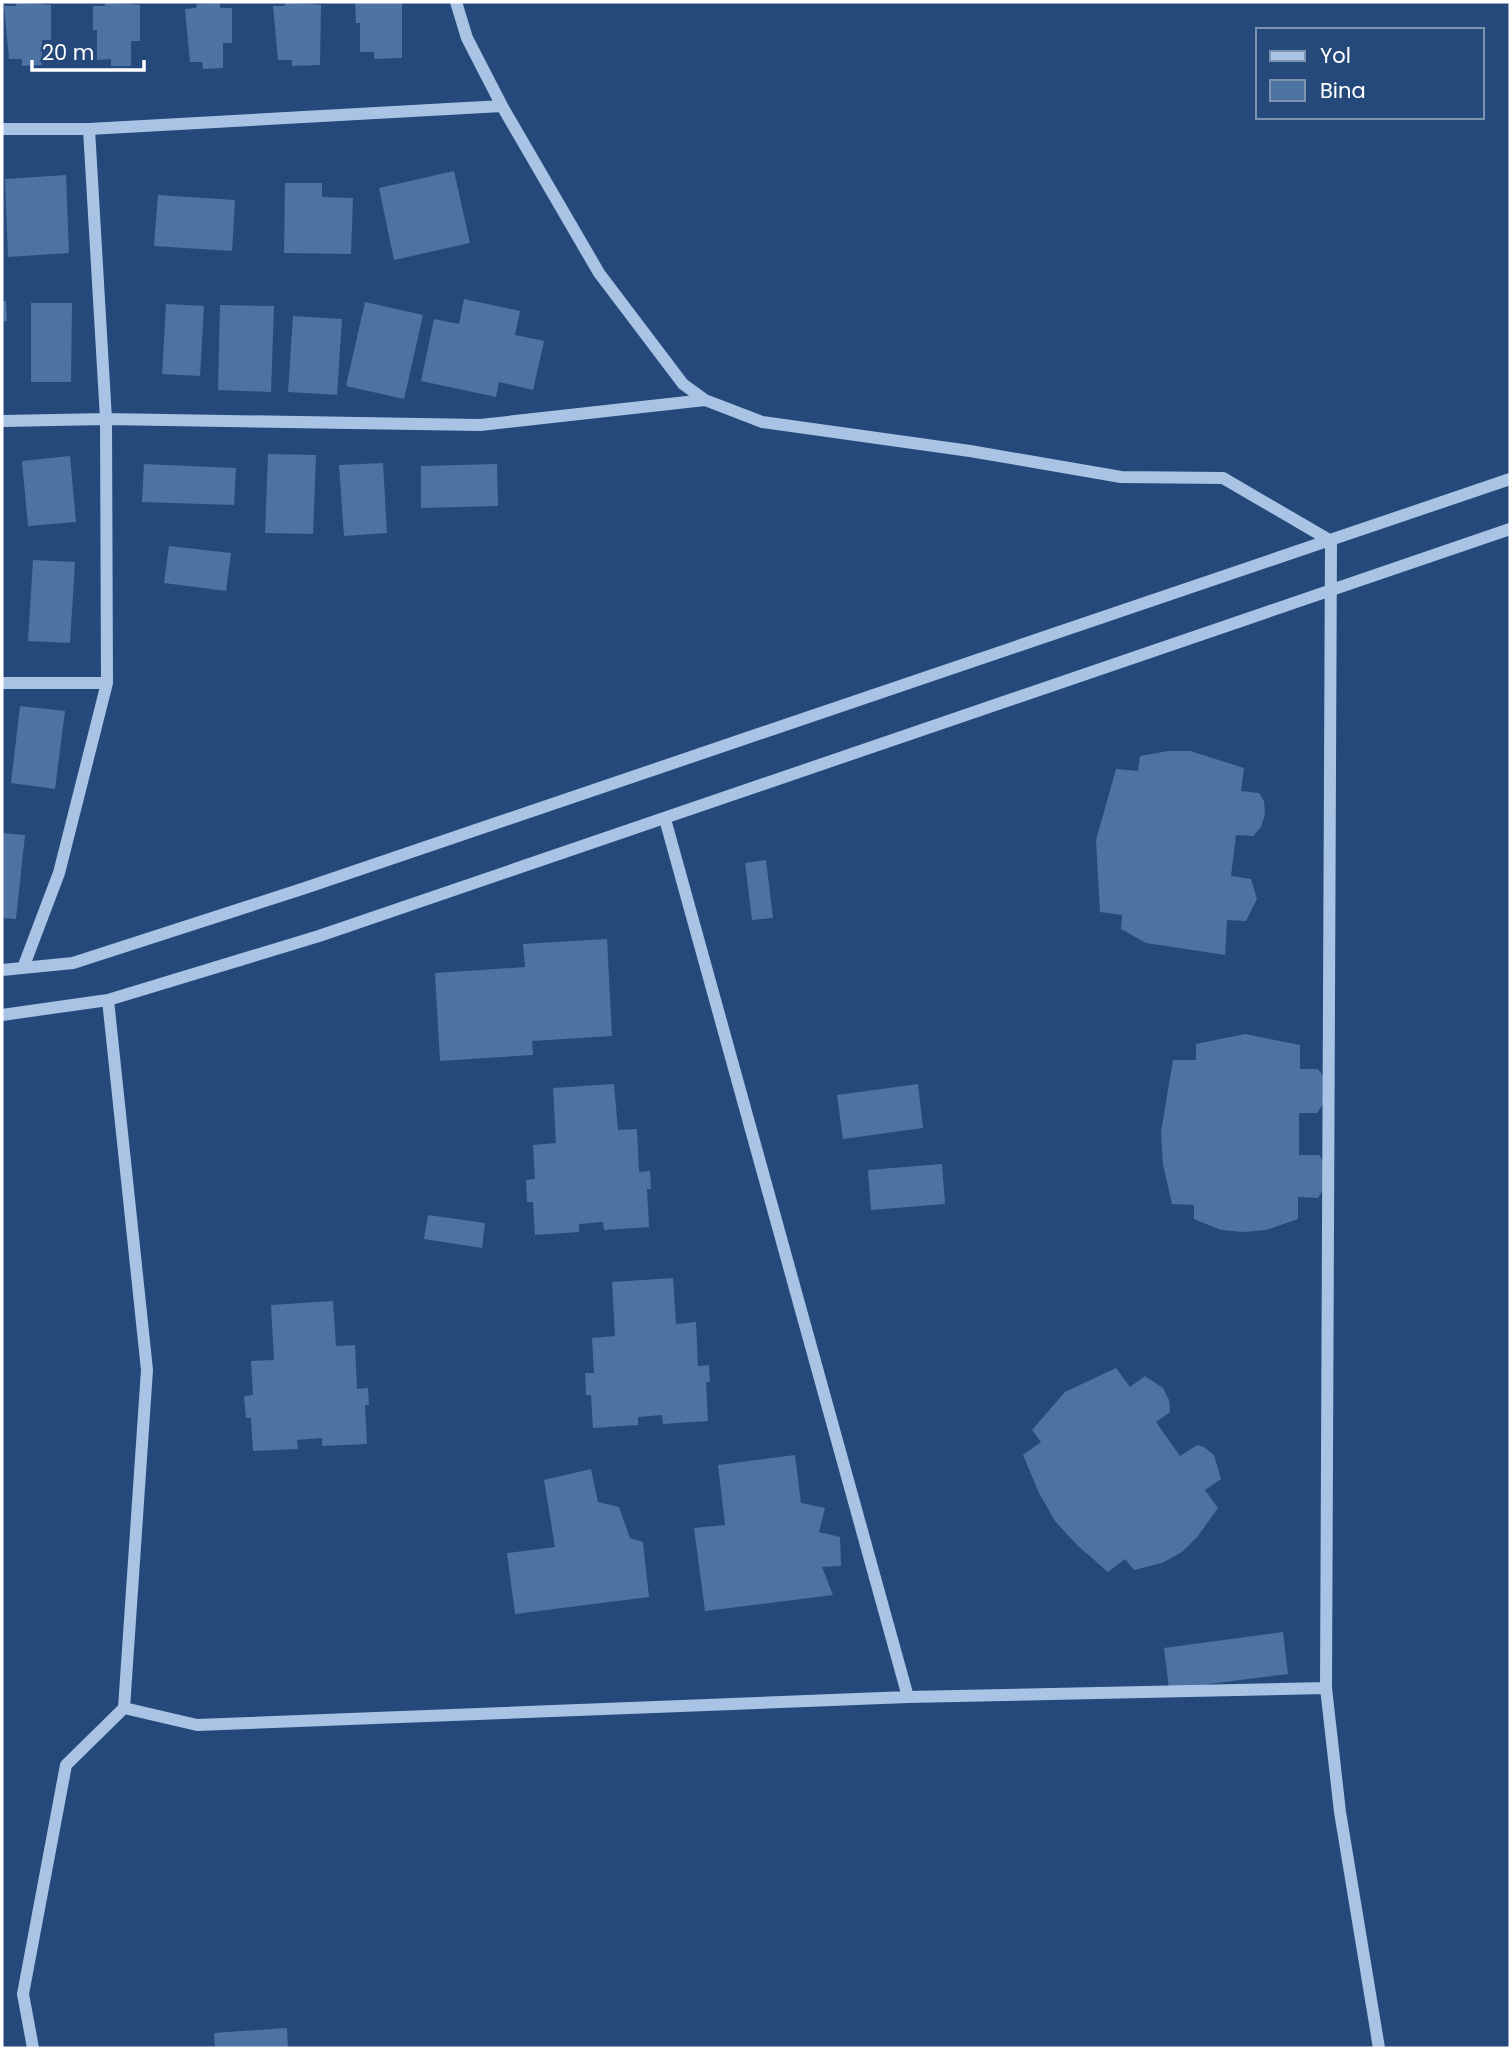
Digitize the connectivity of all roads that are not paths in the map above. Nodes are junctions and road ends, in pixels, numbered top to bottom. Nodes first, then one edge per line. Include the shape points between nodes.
1 (456, 2) edge
2 (502, 106) junction
3 (2, 129) edge
4 (89, 129) junction
5 (705, 400) junction
6 (106, 419) junction
7 (2, 421) edge
8 (1510, 479) edge
9 (1510, 529) edge
10 (1331, 541) junction
11 (1328, 591) junction
12 (2, 683) edge
13 (107, 683) junction
14 (665, 819) junction
15 (23, 968) junction
16 (2, 970) edge
17 (108, 1000) junction
18 (2, 1015) edge
19 (1326, 1688) junction
20 (908, 1697) junction
21 (124, 1708) junction
22 (33, 2048) edge
23 (1379, 2048) edge

1 - 2 street via 467,38
2 - 4 street
2 - 5 street via 599,273 683,384
3 - 4 street
4 - 6 street
5 - 6 street via 480,425
5 - 10 street via 762,422 1121,477 1223,478
6 - 7 street
6 - 13 street
8 - 10 street
9 - 11 street
10 - 11 street
10 - 15 street via 292,892 74,963
11 - 14 street
11 - 19 street
12 - 13 street
13 - 15 street via 59,873
14 - 17 street via 319,936
14 - 20 street
15 - 16 street
17 - 18 street
17 - 21 street via 147,1370
19 - 20 street
19 - 23 street via 1340,1812
20 - 21 street via 197,1725
21 - 22 street via 66,1765 23,1994

